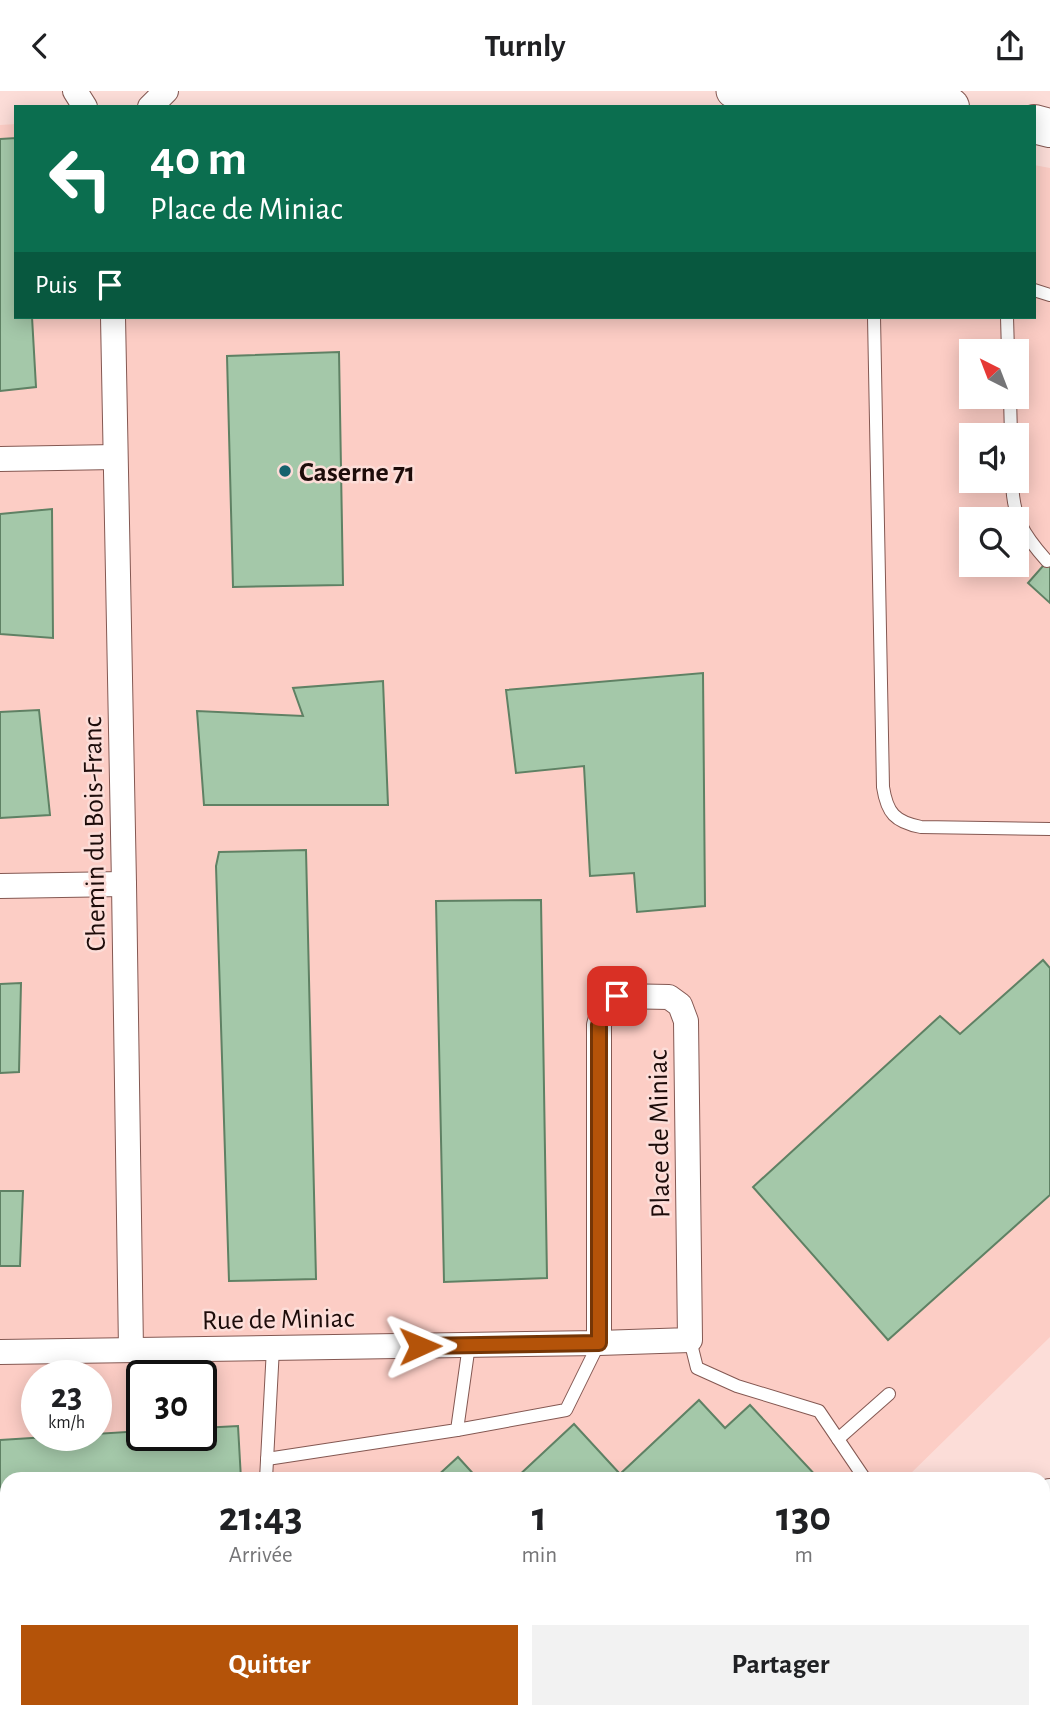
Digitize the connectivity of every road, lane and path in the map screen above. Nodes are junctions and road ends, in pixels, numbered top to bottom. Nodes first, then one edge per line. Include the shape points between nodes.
1 (166, 91) edge
2 (733, 91) edge
3 (856, 102) edge
4 (152, 105) edge
5 (912, 105) edge
6 (113, 319) edge
7 (874, 319) edge
8 (1007, 319) edge
9 (1008, 339) edge
10 (115, 457) junction
11 (0, 459) edge
12 (1013, 493) edge
13 (1047, 561) dead end
14 (1050, 829) edge
15 (124, 884) junction
16 (0, 886) edge
17 (690, 1340) junction
18 (599, 1343) junction
19 (470, 1345) junction
20 (273, 1348) junction
21 (131, 1350) junction
22 (0, 1352) edge
23 (889, 1394) dead end
24 (457, 1430) junction
25 (838, 1439) junction
26 (267, 1459) junction
27 (266, 1472) edge
28 (860, 1472) edge

1 - 4 street
2 - 3 main road
3 - 5 main road
6 - 10 street, Chemin du Bois-Franc
7 - 14 lane via 885,801 890,811 909,825
8 - 9 lane
10 - 11 street
10 - 15 street, Chemin du Bois-Franc
12 - 13 lane via 1021,526
15 - 16 street
15 - 21 street, Chemin du Bois-Franc
17 - 18 street
17 - 18 street, Place de Miniac via 686,1021 680,1005 669,997 617,996 604,1006 599,1025
17 - 25 lane via 696,1368 819,1411
18 - 19 street, Rue de Miniac
18 - 24 lane via 566,1409
19 - 20 street, Rue de Miniac
19 - 24 lane
20 - 21 street, Rue de Miniac
20 - 26 lane
21 - 22 street, Rue de Miniac
23 - 25 lane
24 - 26 lane
25 - 28 lane
26 - 27 lane

